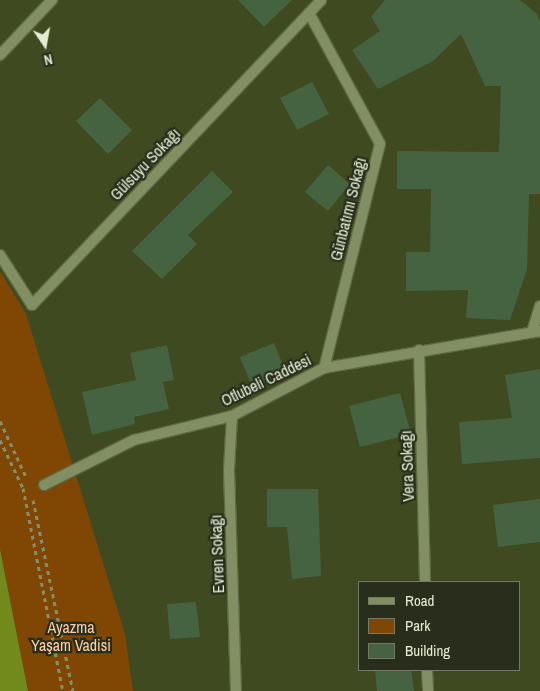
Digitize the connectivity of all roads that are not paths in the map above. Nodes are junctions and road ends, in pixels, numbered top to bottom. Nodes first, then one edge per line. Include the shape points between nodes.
1 (52, 0) edge
2 (321, 0) edge
3 (309, 13) junction
4 (0, 56) edge
5 (0, 255) edge
6 (540, 306) edge
7 (536, 331) edge
8 (419, 350) junction
9 (324, 368) junction
10 (232, 416) junction
11 (44, 485) dead end
12 (425, 581) edge
13 (427, 671) edge
14 (236, 691) edge
15 (428, 691) edge

1 - 4 street
2 - 3 street, Gülsuyu Sokağı
3 - 5 street, Gülsuyu Sokağı via 32,305
3 - 9 street, Günbatımı Sokağı via 380,144
6 - 7 street
7 - 8 street, Otlubeli Caddesi
8 - 9 street, Otlubeli Caddesi
8 - 12 street, Vera Sokağı
9 - 10 street, Otlubeli Caddesi
10 - 11 street, Otlubeli Caddesi via 134,440
10 - 14 street, Evren Sokağı via 229,470
13 - 15 street

